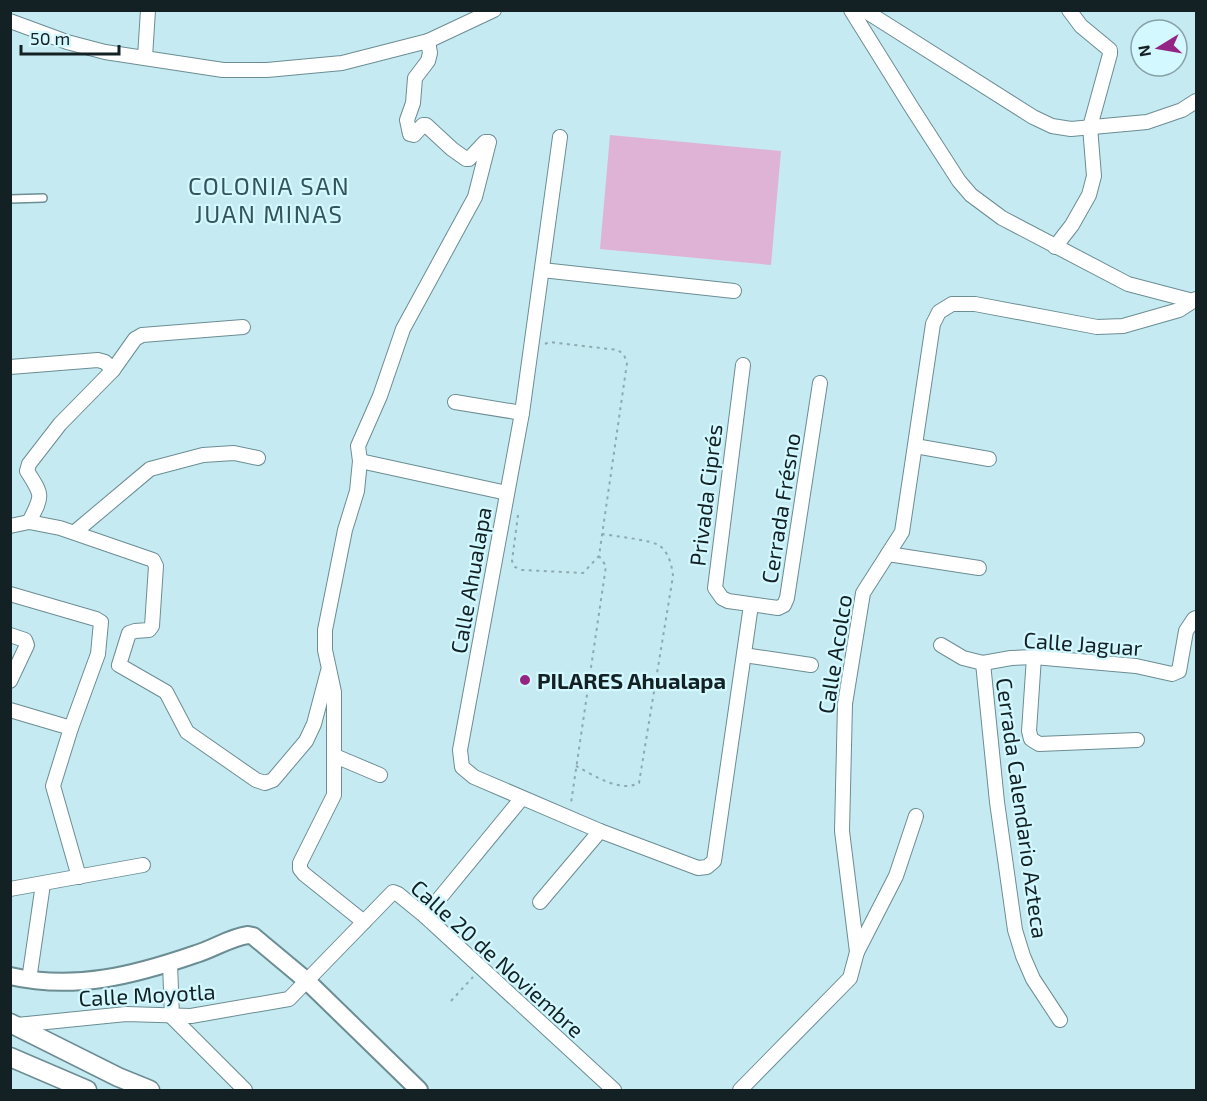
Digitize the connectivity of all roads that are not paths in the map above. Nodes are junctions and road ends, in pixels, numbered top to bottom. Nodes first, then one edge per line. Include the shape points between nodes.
1 (148, 10) edge
2 (494, 10) edge
3 (851, 10) edge
4 (864, 10) edge
5 (1069, 10) edge
6 (10, 21) edge
7 (428, 41) junction
8 (145, 57) junction
9 (1197, 101) edge
10 (1090, 126) junction
11 (560, 137) dead end
12 (42, 198) dead end
13 (10, 199) edge
14 (1055, 247) junction
15 (542, 270) junction
16 (734, 291) dead end
17 (1195, 300) edge
18 (243, 327) dead end
19 (743, 365) dead end
20 (10, 367) edge
21 (113, 370) junction
22 (820, 383) dead end
23 (454, 402) dead end
24 (522, 413) junction
25 (915, 446) junction
26 (258, 458) dead end
27 (989, 459) dead end
28 (360, 461) junction
29 (507, 493) junction
30 (29, 522) junction
31 (10, 526) edge
32 (75, 532) junction
33 (888, 554) junction
34 (979, 568) dead end
35 (10, 594) edge
36 (751, 605) junction
37 (1195, 619) edge
38 (10, 635) edge
39 (942, 645) dead end
40 (98, 654) junction
41 (744, 655) junction
42 (1034, 657) junction
43 (982, 663) junction
44 (119, 665) junction
45 (811, 665) dead end
46 (328, 669) junction
47 (10, 681) edge
48 (10, 710) edge
49 (71, 728) junction
50 (1137, 740) dead end
51 (335, 756) junction
52 (380, 776) dead end
53 (522, 798) junction
54 (916, 816) dead end
55 (600, 831) junction
56 (143, 865) dead end
57 (79, 877) junction
58 (43, 884) junction
59 (10, 889) edge
60 (540, 902) dead end
61 (425, 916) junction
62 (364, 922) junction
63 (857, 951) junction
64 (170, 963) junction
65 (16, 980) edge
66 (307, 981) junction
67 (172, 1017) junction
68 (1060, 1020) dead end
69 (14, 1024) edge
70 (10, 1058) edge
71 (87, 1090) edge
72 (150, 1090) edge
73 (245, 1090) edge
74 (419, 1090) edge
75 (614, 1090) edge
76 (742, 1090) edge

1 - 8 street
2 - 7 street
3 - 14 street via 971,195 1002,218
4 - 10 street via 1032,117 1071,129
5 - 10 street via 1081,26 1110,50
6 - 8 street via 67,42
7 - 8 street via 342,63 267,70 223,70
7 - 28 street via 428,61 415,78 407,120 410,134 426,125 466,159 489,142 475,198 403,329 358,446
9 - 10 street via 1147,122
10 - 14 street via 1094,176 1089,195
11 - 15 street, Calle Ahualapa
12 - 13 lane
14 - 17 street via 1128,284
15 - 16 street
15 - 24 street, Calle Ahualapa
17 - 25 street, Calle Acolco via 1150,320 1097,327 975,304 952,304 939,312 933,324
18 - 21 street via 142,335
19 - 36 street, Privada Ciprés via 715,588 728,601
20 - 21 street via 98,360
21 - 30 street via 60,424 28,464 27,471 40,492
22 - 36 street, Cerrada Frésno via 788,598 778,608
23 - 24 street
24 - 29 street, Calle Ahualapa
25 - 27 street
25 - 33 street, Calle Acolco via 902,532
26 - 32 street via 234,453 203,455 150,469
28 - 29 street
28 - 46 street via 325,630
29 - 53 street, Calle Ahualapa via 460,750 462,767 474,777
30 - 31 street
30 - 32 street
32 - 44 street via 153,560 156,566 152,626 129,633
33 - 34 street
33 - 63 street, Calle Acolco via 863,593 845,704 842,831
35 - 40 street via 101,622
36 - 41 street
37 - 42 street, Calle Jaguar via 1186,631 1179,671 1172,674 1136,666
38 - 47 street via 26,640 27,645
39 - 43 street via 963,658
40 - 44 street
40 - 49 street
41 - 45 street
41 - 55 street, Calle Ahualapa via 714,861 698,868
42 - 43 street, Calle Jaguar
42 - 50 street via 1031,739 1039,744
43 - 68 street, Cerrada Calendario Azteca via 1015,930 1033,978
44 - 46 street via 166,692 187,732 265,783 273,780 306,741
46 - 51 street via 334,693
48 - 49 street
49 - 57 street via 53,786
51 - 52 street
51 - 62 street via 334,795 300,869
53 - 55 street, Calle Ahualapa
53 - 61 street
54 - 63 street via 896,876
55 - 60 street
56 - 57 street
57 - 58 street
58 - 59 street
58 - 65 street
61 - 62 street, Calle 20 de Noviembre via 393,892
61 - 75 street, Calle 20 de Noviembre
62 - 66 street, Calle 20 de Noviembre
63 - 76 street, Calle Acolco via 850,978
64 - 65 street via 116,977 74,982
64 - 66 street via 248,935
64 - 67 street
66 - 67 street, Calle Moyotla via 289,999
66 - 74 street
67 - 69 street, Calle Moyotla via 126,1014
67 - 73 street
69 - 72 main road
70 - 71 main road

